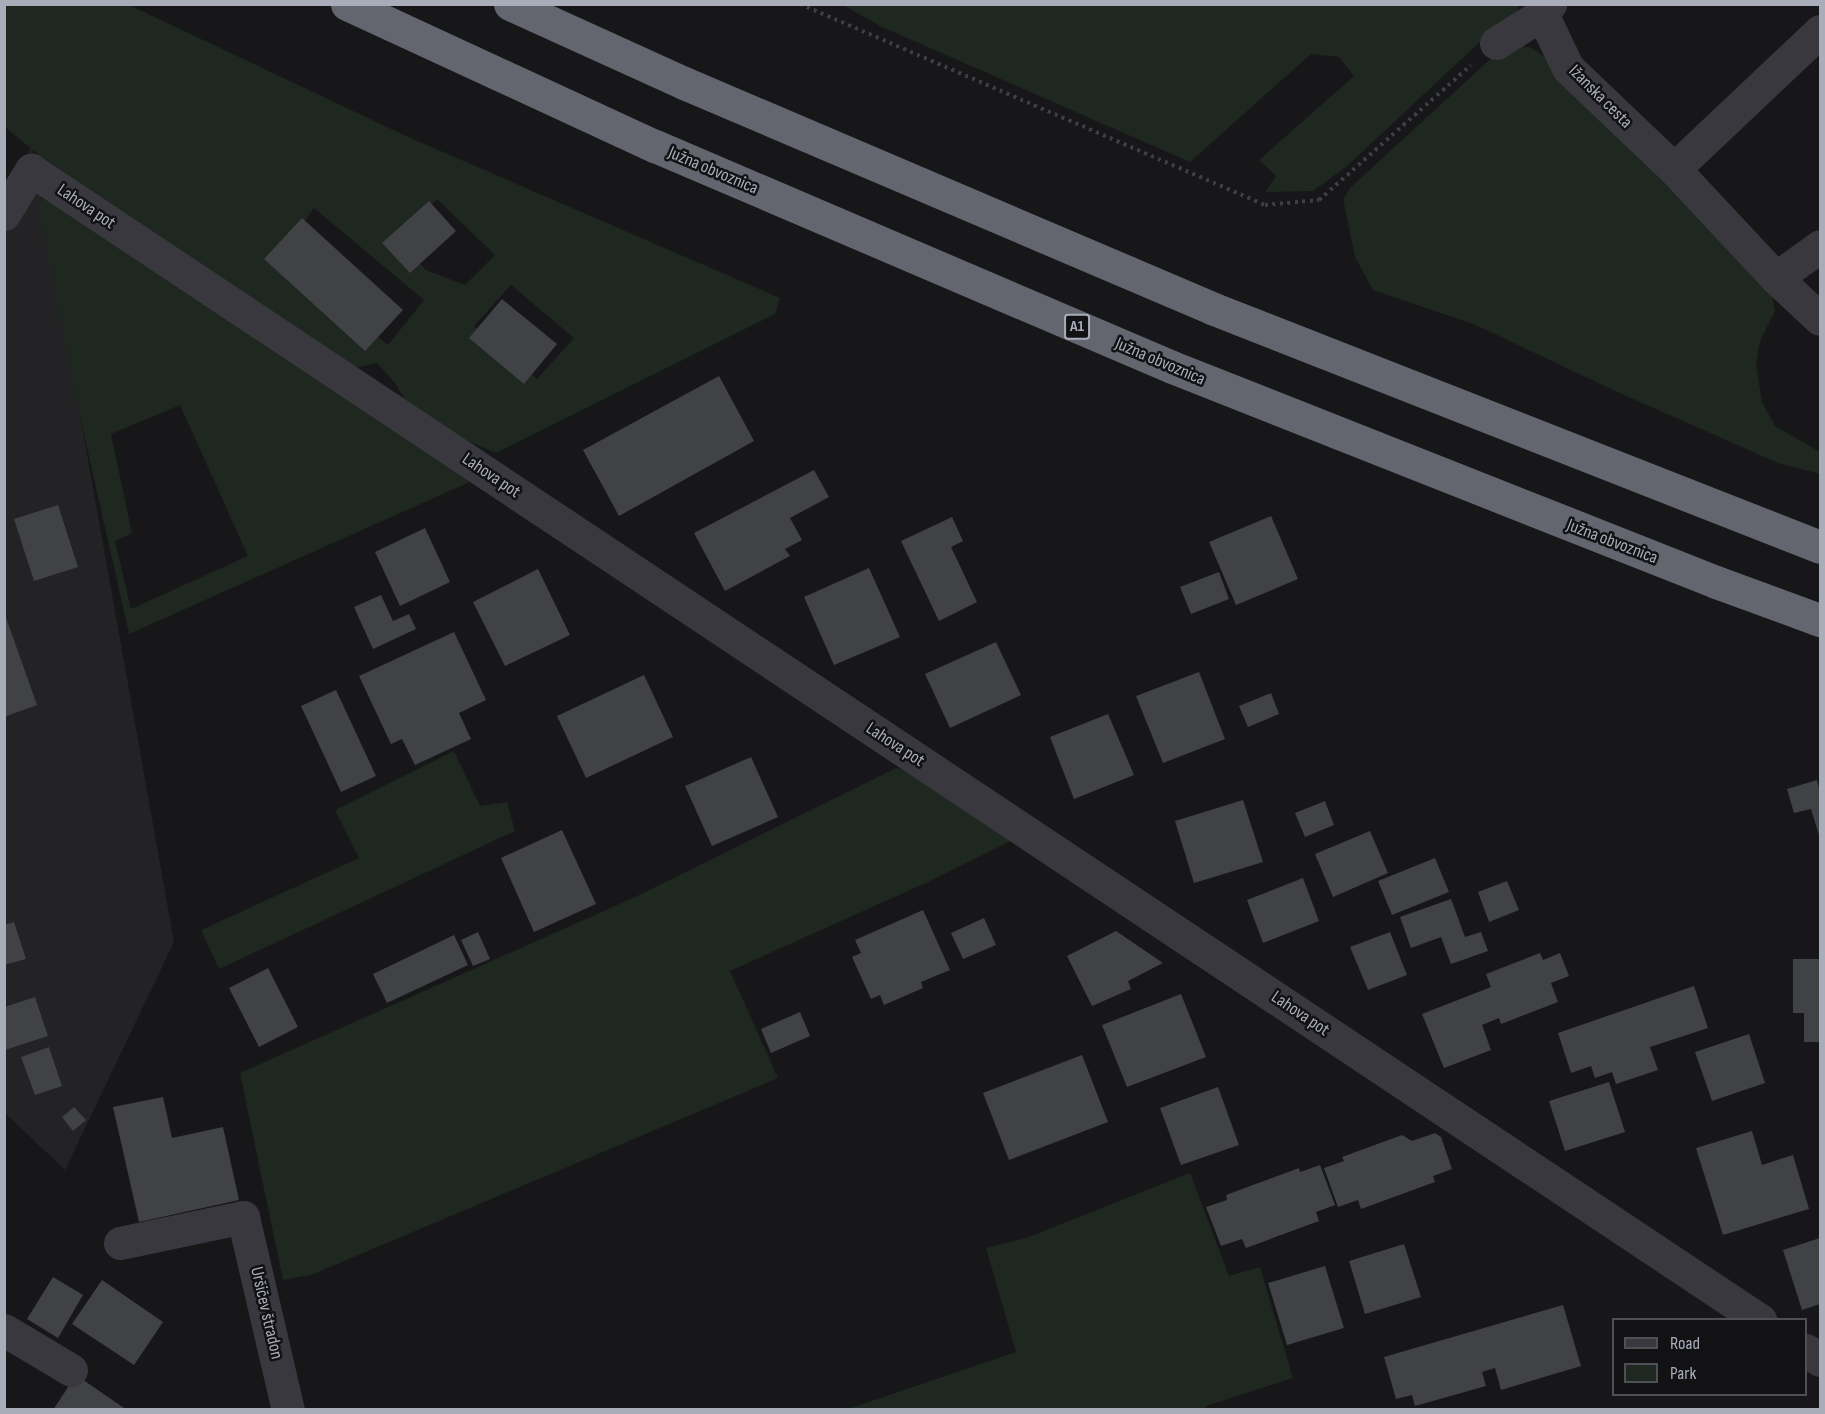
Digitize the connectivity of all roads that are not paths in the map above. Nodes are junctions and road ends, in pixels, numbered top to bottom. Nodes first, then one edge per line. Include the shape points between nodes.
1 (346, 4) edge
2 (510, 4) edge
3 (1546, 9) edge
4 (1821, 31) edge
5 (1496, 43) road end
6 (1674, 169) junction
7 (4, 214) edge
8 (1821, 246) edge
9 (1776, 278) junction
10 (1821, 319) edge
11 (1821, 547) edge
12 (1821, 620) edge
13 (120, 1243) dead end
14 (1757, 1318) edge
15 (4, 1330) edge
16 (1807, 1351) edge
17 (1821, 1360) edge
18 (71, 1370) dead end
19 (288, 1410) edge

1 - 12 highway, Južna obvoznica / A1 via 655,146 1172,367 1694,574
2 - 11 highway via 1214,309
3 - 5 street, Ižanska cesta
3 - 6 street, Ižanska cesta via 1568,68
4 - 6 street
6 - 9 street, Ižanska cesta
7 - 14 street, Lahova pot via 31,170
8 - 9 street
9 - 10 street, Ižanska cesta
13 - 19 street, Uršičev štradon via 243,1217
15 - 18 street
16 - 17 street

